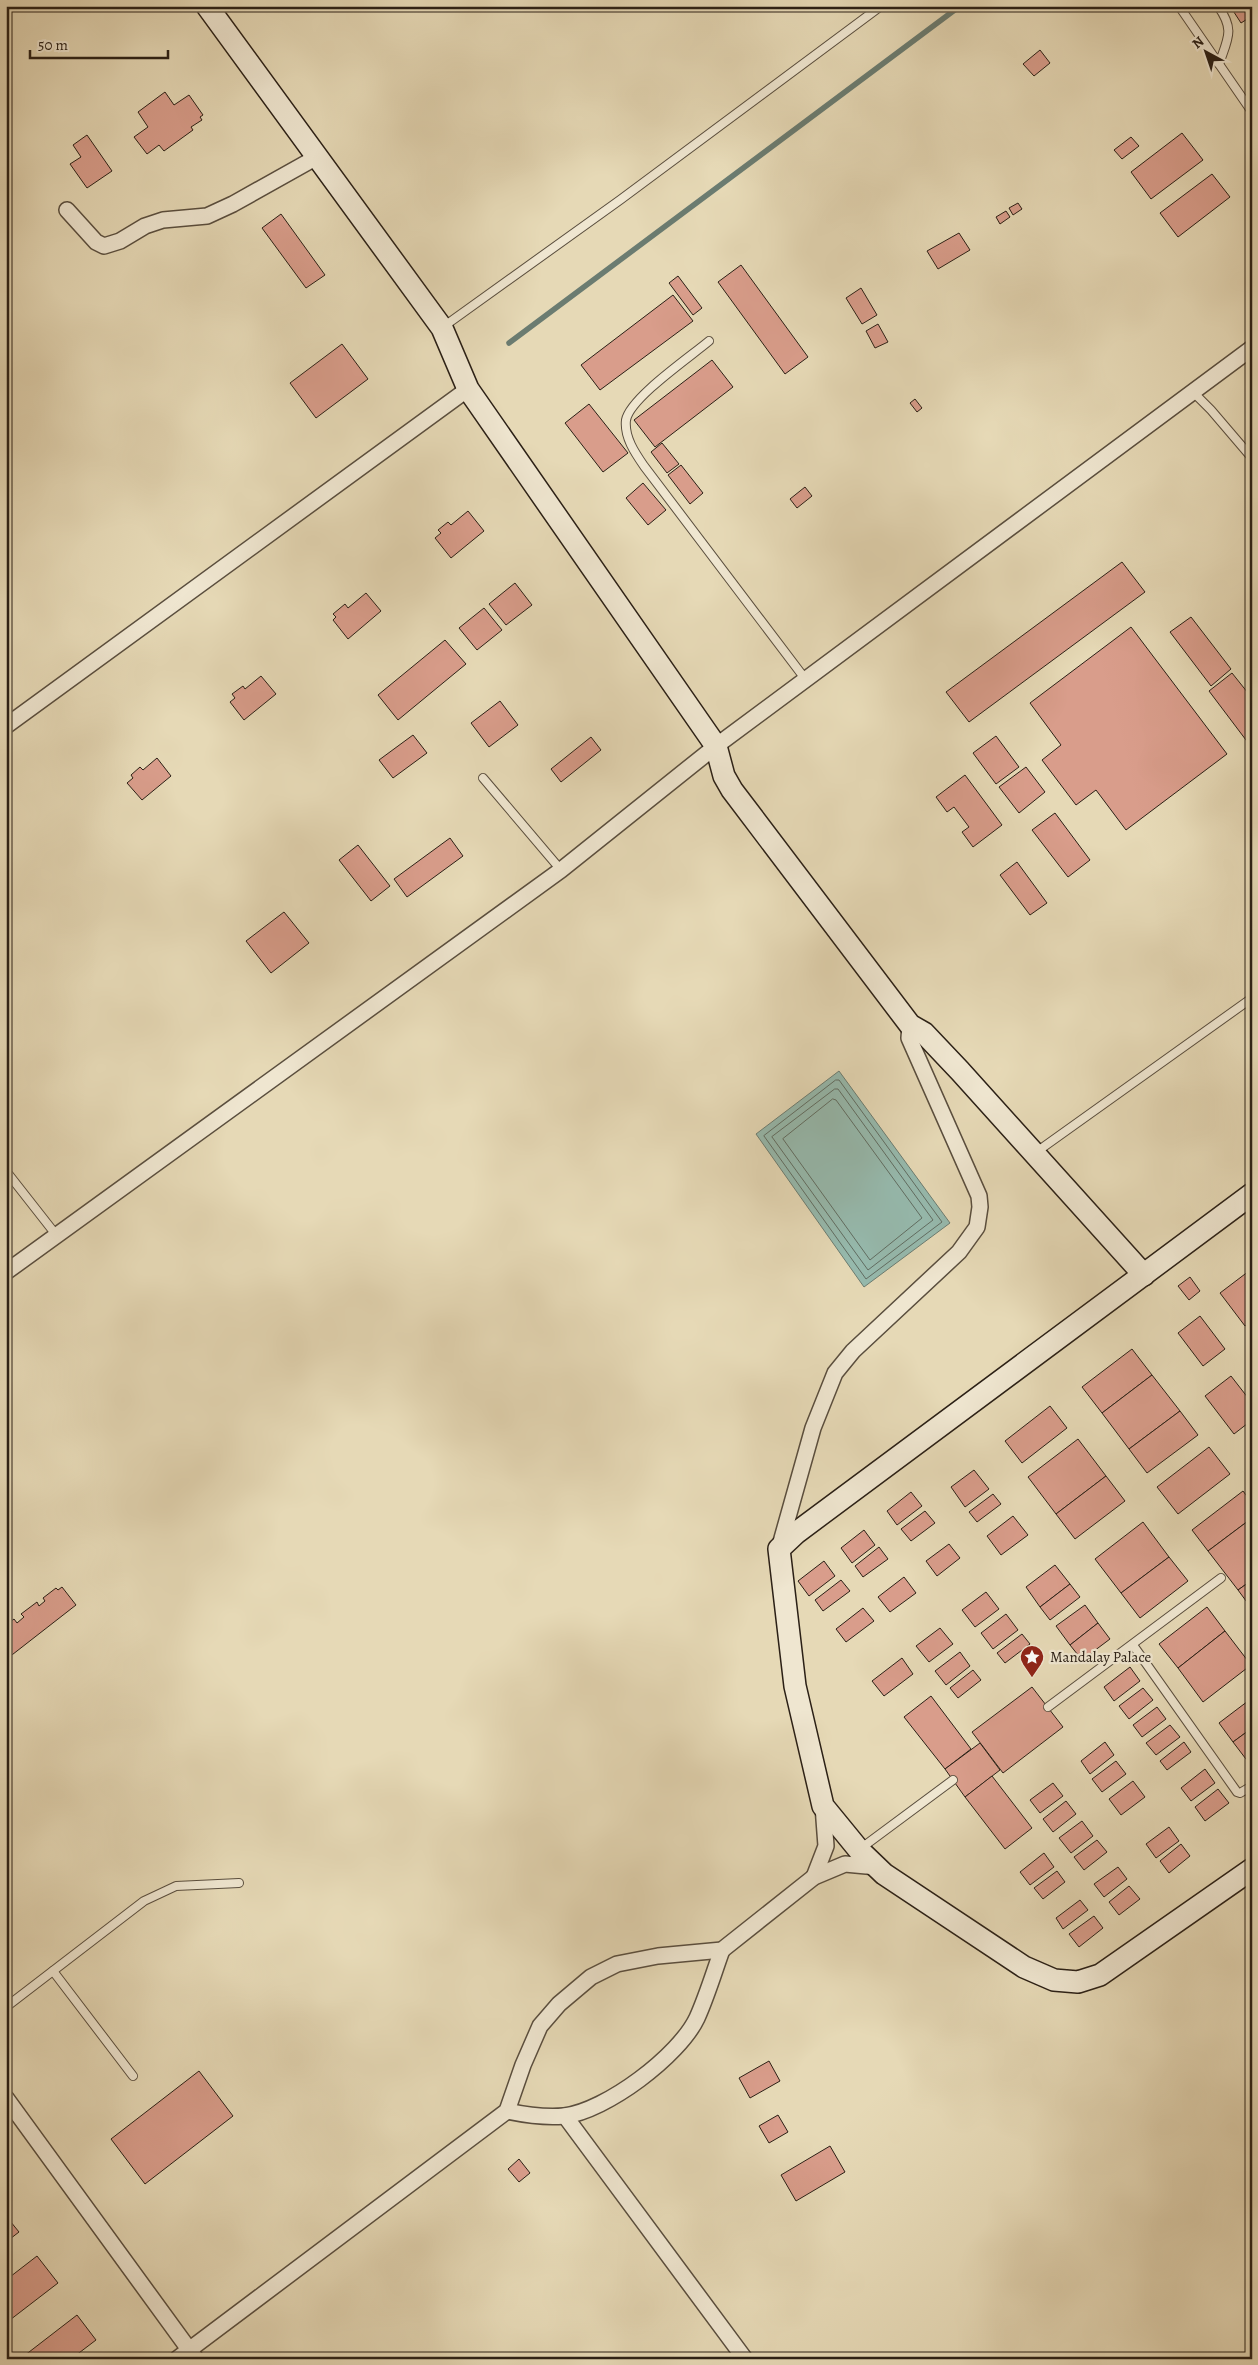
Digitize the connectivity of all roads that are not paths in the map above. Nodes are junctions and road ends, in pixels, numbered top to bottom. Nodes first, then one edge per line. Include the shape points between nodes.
1 (207, 6) edge
2 (881, 6) edge
3 (1180, 6) edge
4 (1218, 6) edge
5 (1219, 64) junction
6 (1252, 112) edge
7 (317, 157) junction
8 (67, 210) dead end
9 (442, 328) junction
10 (709, 342) dead end
11 (1252, 348) edge
12 (468, 389) junction
13 (1193, 392) junction
14 (1252, 458) edge
15 (806, 680) junction
16 (6, 726) edge
17 (716, 746) junction
18 (483, 778) dead end
19 (561, 870) junction
20 (1252, 998) edge
21 (910, 1025) junction
22 (1035, 1153) junction
23 (6, 1170) edge
24 (1252, 1194) edge
25 (57, 1236) junction
26 (6, 1272) edge
27 (1144, 1275) junction
28 (780, 1549) junction
29 (1221, 1578) dead end
30 (1132, 1645) junction
31 (1048, 1707) dead end
32 (954, 1780) dead end
33 (1252, 1786) edge
34 (823, 1806) junction
35 (859, 1850) junction
36 (877, 1867) junction
37 (1252, 1869) edge
38 (814, 1877) junction
39 (239, 1883) dead end
40 (722, 1950) junction
41 (53, 1971) junction
42 (6, 2007) edge
43 (133, 2076) dead end
44 (6, 2098) edge
45 (507, 2111) junction
46 (565, 2116) junction
47 (193, 2354) edge
48 (176, 2359) edge
49 (745, 2359) edge

1 - 7 street
2 - 9 lane
3 - 5 lane
4 - 5 lane via 1230,32
5 - 6 lane
7 - 8 street via 206,216 163,220 104,246 96,242
7 - 9 street
9 - 12 street
10 - 15 lane via 636,401 626,420 632,449
11 - 13 street
12 - 16 street
12 - 17 street
13 - 14 lane
13 - 15 street
15 - 17 street
17 - 19 street
17 - 21 street via 724,776 732,790
18 - 19 lane
19 - 25 street
20 - 22 lane
21 - 22 street via 924,1033
21 - 28 street via 909,1038 979,1196 977,1227 960,1252 853,1351 835,1373 813,1428
22 - 27 street
23 - 25 lane
24 - 27 street
25 - 26 street
27 - 28 street via 796,1533
28 - 34 street via 795,1686
29 - 30 lane
30 - 31 lane
30 - 33 lane via 1237,1792
32 - 35 lane
34 - 35 street
34 - 38 street via 826,1846
35 - 36 street
36 - 37 street via 1024,1967 1054,1980 1078,1982 1100,1975
36 - 38 street via 844,1864
38 - 40 street
39 - 41 lane via 176,1886 144,1901
40 - 45 street via 658,1956 617,1964 591,1977 559,2004 540,2026
40 - 46 street via 696,2019 678,2045 624,2090
41 - 42 lane
41 - 43 lane
44 - 47 street
45 - 46 street via 538,2117
45 - 47 street
46 - 49 street
47 - 48 street

